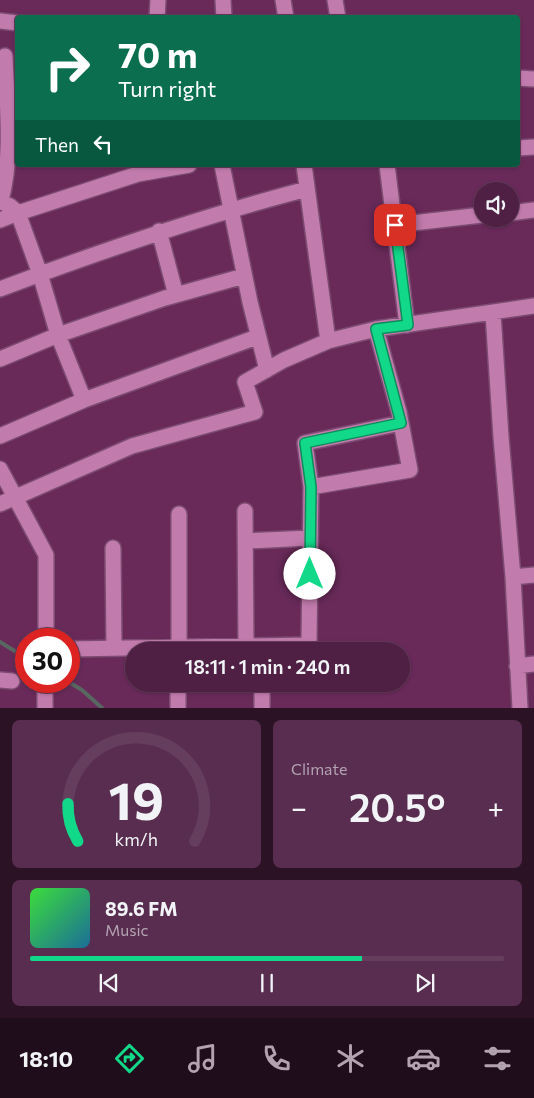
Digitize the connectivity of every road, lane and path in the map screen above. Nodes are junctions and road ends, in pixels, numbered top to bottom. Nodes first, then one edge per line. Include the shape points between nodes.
1 (158, 0) edge
2 (223, 0) edge
3 (283, 0) edge
4 (335, 0) edge
5 (157, 15) edge
6 (224, 15) edge
7 (286, 15) edge
8 (338, 15) edge
9 (0, 21) edge
10 (15, 23) edge
11 (5, 56) dead end
12 (520, 78) edge
13 (534, 79) edge
14 (534, 147) edge
15 (520, 148) edge
16 (177, 167) edge
17 (222, 167) edge
18 (304, 167) edge
19 (387, 167) edge
20 (307, 189) junction
21 (1, 201) edge
22 (230, 209) junction
23 (534, 210) edge
24 (519, 211) edge
25 (18, 213) junction
26 (474, 216) edge
27 (0, 220) edge
28 (395, 225) junction
29 (159, 231) junction
30 (40, 274) junction
31 (244, 276) junction
32 (0, 289) edge
33 (176, 295) junction
34 (534, 306) edge
35 (493, 313) junction
36 (408, 325) junction
37 (376, 329) junction
38 (58, 335) junction
39 (257, 337) junction
40 (328, 341) junction
41 (0, 359) edge
42 (267, 370) junction
43 (84, 400) junction
44 (401, 423) junction
45 (0, 436) edge
46 (0, 469) edge
47 (311, 487) junction
48 (14, 497) junction
49 (0, 504) edge
50 (246, 511) dead end
51 (179, 514) dead end
52 (310, 538) junction
53 (246, 541) junction
54 (113, 548) dead end
55 (534, 575) edge
56 (513, 576) junction
57 (46, 628) edge
58 (179, 642) edge
59 (246, 642) edge
60 (310, 642) edge
61 (114, 648) junction
62 (125, 648) edge
63 (80, 649) edge
64 (534, 664) edge
65 (517, 666) junction
66 (178, 692) edge
67 (262, 692) edge
68 (45, 693) edge
69 (44, 708) edge
70 (178, 708) edge
71 (262, 708) edge
72 (520, 708) edge

1 - 5 street
2 - 6 street
3 - 7 street
4 - 8 street
9 - 10 street
11 - 21 street via 9,134 7,179
12 - 13 street
14 - 15 street
16 - 25 street via 138,174
17 - 22 street
18 - 20 street
19 - 28 street
20 - 22 street
20 - 40 street
21 - 25 street
22 - 29 street
22 - 31 street
23 - 24 street
25 - 27 street
25 - 30 street
26 - 28 street
28 - 36 street
29 - 30 street
29 - 33 street
30 - 32 street
30 - 38 street
31 - 33 street
31 - 39 street
33 - 38 street
34 - 35 street
35 - 36 street
35 - 56 street
36 - 37 street
37 - 40 street
37 - 44 street
38 - 41 street
38 - 43 street
39 - 42 street
39 - 43 street
40 - 42 street
42 - 48 street via 245,382 254,412 132,446
43 - 45 street
44 - 47 street via 305,443
44 - 47 street via 410,470
46 - 48 street
47 - 52 street
48 - 49 street
48 - 57 street via 46,556
50 - 53 street
51 - 58 street
52 - 53 street
52 - 60 street
53 - 59 street
54 - 61 street
55 - 56 street
56 - 65 street
61 - 62 street
61 - 63 street
64 - 65 street
65 - 72 street
66 - 70 street
67 - 71 street
68 - 69 street

